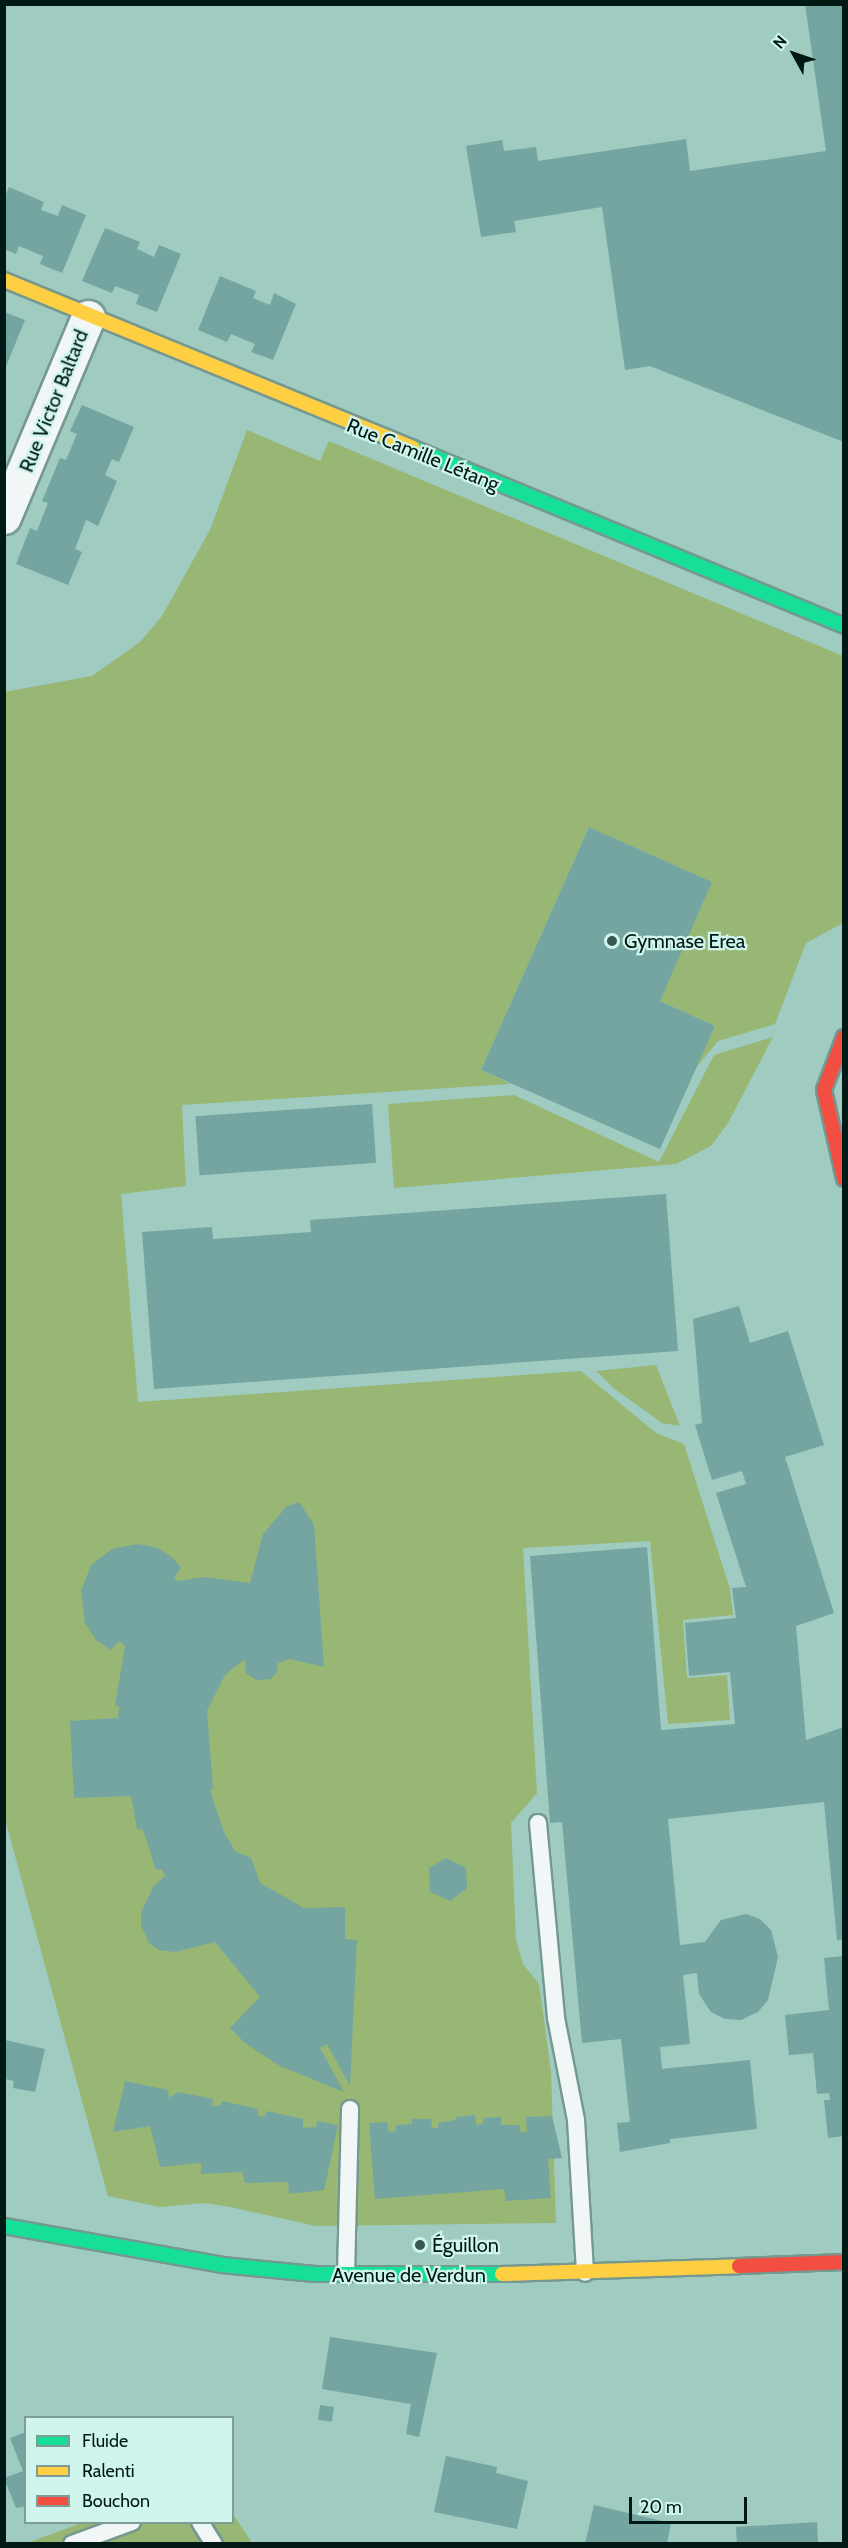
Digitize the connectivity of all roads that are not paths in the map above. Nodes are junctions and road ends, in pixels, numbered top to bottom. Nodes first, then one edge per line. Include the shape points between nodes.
1 (4, 280) edge
2 (88, 316) junction
3 (4, 517) edge
4 (843, 626) edge
5 (843, 1037) edge
6 (843, 1179) edge
7 (538, 1823) dead end
8 (350, 2109) dead end
9 (4, 2226) edge
10 (843, 2256) edge
11 (817, 2261) junction
12 (843, 2262) edge
13 (585, 2273) junction
14 (346, 2275) junction
15 (129, 2524) edge
16 (201, 2524) edge
17 (72, 2544) edge
18 (214, 2544) edge

1 - 2 street, Rue Camille Létang
2 - 3 street, Rue Victor Baltard
2 - 4 street, Rue Camille Létang
5 - 6 street via 824,1090
7 - 13 lane via 556,2018 576,2120
8 - 14 lane
9 - 14 street, Avenue de Verdun via 222,2265
10 - 11 street, Avenue de Verdun
11 - 12 street, Avenue de Verdun
11 - 13 street, Avenue de Verdun
13 - 14 street, Avenue de Verdun
15 - 17 lane
16 - 18 lane

